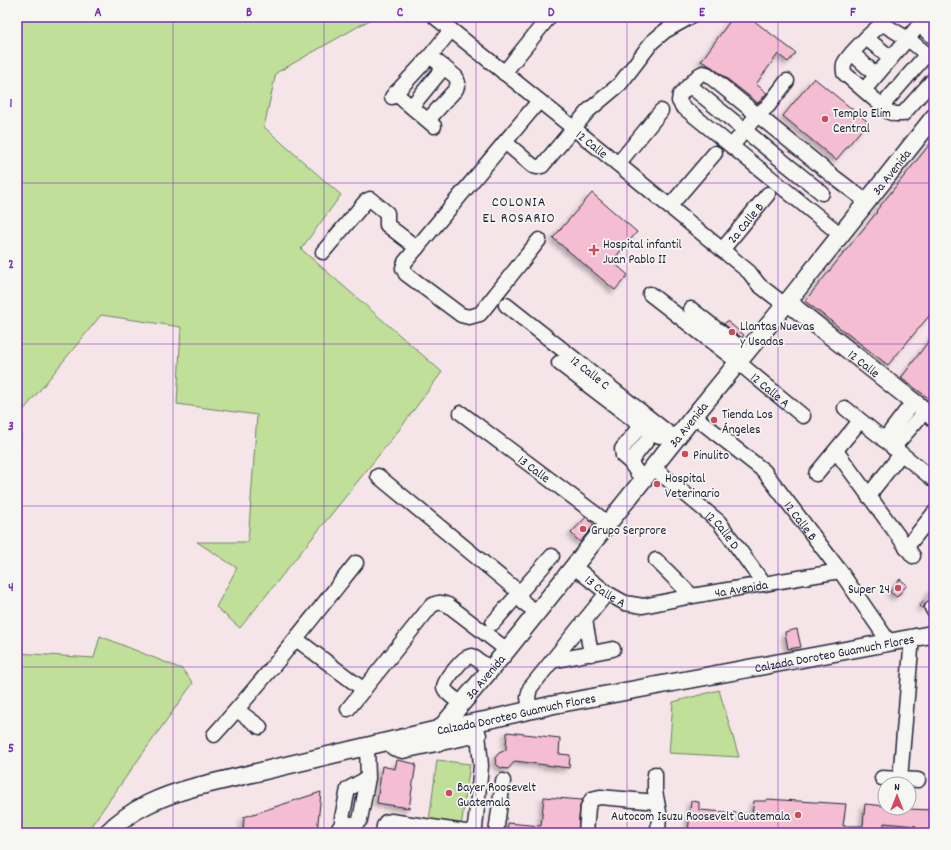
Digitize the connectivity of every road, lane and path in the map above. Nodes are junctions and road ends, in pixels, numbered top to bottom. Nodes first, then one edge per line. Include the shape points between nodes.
1 (435, 17) edge
2 (549, 17) edge
3 (690, 17) edge
4 (887, 21) edge
5 (923, 21) edge
6 (450, 30) junction
7 (934, 37) edge
8 (866, 38) junction
9 (908, 39) junction
10 (852, 54) junction
11 (430, 56) junction
12 (930, 57) edge
13 (890, 58) junction
14 (444, 67) junction
15 (504, 73) junction
16 (876, 75) junction
17 (934, 79) edge
18 (787, 81) dead end
19 (689, 85) junction
20 (864, 90) junction
21 (539, 101) junction
22 (412, 106) junction
23 (882, 106) junction
24 (661, 111) dead end
25 (757, 115) junction
26 (934, 117) edge
27 (574, 129) junction
28 (745, 130) junction
29 (505, 142) junction
30 (732, 146) junction
31 (715, 153) dead end
32 (618, 164) junction
33 (834, 178) junction
34 (822, 193) junction
35 (768, 194) dead end
36 (867, 202) junction
37 (669, 208) junction
38 (809, 208) junction
39 (841, 235) junction
40 (539, 240) dead end
41 (417, 248) junction
42 (722, 250) junction
43 (323, 252) dead end
44 (650, 294) dead end
45 (506, 304) dead end
46 (790, 304) junction
47 (691, 309) dead end
48 (743, 358) junction
49 (559, 363) dead end
50 (845, 408) dead end
51 (924, 410) edge
52 (461, 413) dead end
53 (694, 416) junction
54 (803, 416) dead end
55 (860, 421) junction
56 (640, 426) junction
57 (652, 434) junction
58 (676, 439) junction
59 (892, 447) junction
60 (836, 450) junction
61 (630, 462) junction
62 (654, 468) junction
63 (816, 474) dead end
64 (378, 476) dead end
65 (934, 480) edge
66 (643, 481) junction
67 (868, 496) junction
68 (934, 513) edge
69 (609, 524) junction
70 (552, 556) dead end
71 (656, 560) dead end
72 (356, 563) dead end
73 (573, 566) junction
74 (840, 571) junction
75 (764, 584) junction
76 (518, 592) junction
77 (607, 593) junction
78 (692, 596) junction
79 (643, 606) joint
80 (540, 609) junction
81 (585, 620) junction
82 (493, 623) dead end
83 (926, 634) edge
84 (296, 639) junction
85 (889, 642) junction
86 (613, 649) dead end
87 (507, 650) junction
88 (590, 654) junction
89 (552, 661) junction
90 (491, 669) junction
91 (476, 686) junction
92 (364, 690) junction
93 (462, 704) junction
94 (348, 709) dead end
95 (237, 710) junction
96 (530, 711) junction
97 (481, 726) junction
98 (260, 727) dead end
99 (440, 729) junction
100 (214, 735) dead end
101 (390, 741) junction
102 (367, 746) junction
103 (655, 774) dead end
104 (901, 776) edge
105 (503, 781) dead end
106 (478, 802) junction
107 (657, 802) junction
108 (500, 804) junction
109 (340, 828) edge
110 (108, 832) edge
111 (383, 833) edge
112 (496, 833) edge
113 (586, 833) edge
114 (658, 833) edge

1 - 6 street, 12 Calle
2 - 15 street
3 - 27 street via 665,31 652,42 620,84 588,111
4 - 8 street
4 - 9 street
5 - 7 street
5 - 9 street
6 - 11 street
6 - 15 street, 12 Calle
8 - 10 street
8 - 13 street
9 - 12 street
9 - 13 street
10 - 16 street
10 - 20 street via 843,65 844,73
11 - 14 street
11 - 22 street via 394,95
12 - 23 street
13 - 16 street
14 - 22 street
14 - 22 street via 456,77 458,83 431,123
15 - 21 street, 12 Calle
16 - 20 street
17 - 23 street via 903,114 889,112
18 - 25 street via 768,106
19 - 25 street via 699,75 707,74
19 - 28 street
19 - 30 street via 680,95 679,101 682,106
20 - 23 street
21 - 27 street, 12 Calle
21 - 29 street
24 - 32 street
25 - 28 street
25 - 33 street
26 - 36 main road, 3a Avenida
27 - 29 street via 542,166 533,166
27 - 32 street, 12 Calle
28 - 30 street
28 - 34 street
29 - 41 street
30 - 38 street
31 - 37 street
32 - 37 street, 12 Calle
33 - 34 street
33 - 36 street
34 - 38 street
35 - 42 street, 2a Calle B
36 - 39 main road, 3a Avenida
37 - 42 street, 12 Calle
38 - 39 street
39 - 46 main road, 3a Avenida
40 - 41 street via 480,314 469,318 461,315 406,274 403,268 405,262
41 - 43 street via 387,225 387,213 370,199 366,200
42 - 46 street, 12 Calle via 749,272 764,279
44 - 48 street
45 - 58 street, 12 Calle C
46 - 48 main road, 3a Avenida
46 - 51 main road, 12 Calle
47 - 48 street
48 - 53 main road, 3a Avenida
48 - 54 street, 12 Calle A
49 - 56 street
50 - 55 street
51 - 59 street via 902,428
52 - 69 street, 13 Calle
53 - 58 main road, 3a Avenida
53 - 74 street, 12 Calle B via 764,471
55 - 59 street
55 - 60 street
56 - 57 street
56 - 61 street via 622,449 623,456
57 - 58 street
57 - 61 street
58 - 62 main road, 3a Avenida
59 - 65 street
59 - 67 street
60 - 63 street
60 - 67 street
61 - 66 street
62 - 66 main road, 3a Avenida
62 - 75 street, 12 Calle D via 719,522
64 - 76 street
66 - 69 main road, 3a Avenida
67 - 68 street via 909,552
69 - 73 main road, 3a Avenida
70 - 76 street
71 - 78 street
72 - 84 street
73 - 77 street, 13 Calle A
73 - 80 main road, 3a Avenida
74 - 75 street, 4a Avenida
74 - 85 street, 12 Calle B
75 - 78 street, 4a Avenida
76 - 80 street via 530,595
76 - 82 street
77 - 79 street, 13 Calle A via 625,603
77 - 81 street
78 - 79 street, 4a Avenida
80 - 87 main road, 3a Avenida
81 - 88 street
81 - 89 street
83 - 85 main road, Calzada Doroteo Guamuch Flores
83 - 104 street
84 - 92 street
84 - 95 street
85 - 96 main road, Calzada Doroteo Guamuch Flores
86 - 88 street
87 - 90 main road, 3a Avenida
87 - 92 street via 448,604 436,603
88 - 89 street
89 - 96 street via 530,688
90 - 91 main road, 3a Avenida
90 - 93 street via 472,656 466,658 445,682 445,691
91 - 93 main road, 3a Avenida
91 - 97 main road via 472,710
92 - 94 street
93 - 99 main road, 3a Avenida
95 - 98 street
95 - 100 street
96 - 97 main road, Calzada Doroteo Guamuch Flores
97 - 99 main road, Calzada Doroteo Guamuch Flores
97 - 101 street via 403,751 393,748
97 - 106 street
99 - 101 main road, Calzada Doroteo Guamuch Flores
101 - 102 main road, Calzada Doroteo Guamuch Flores
102 - 109 street via 368,778 360,820
102 - 110 main road, Calzada Doroteo Guamuch Flores via 170,794 135,810
103 - 107 street
105 - 108 street
106 - 108 street
106 - 111 street via 472,833 391,821 386,822
107 - 113 street via 600,797 592,799 588,807
107 - 114 street
108 - 112 street

